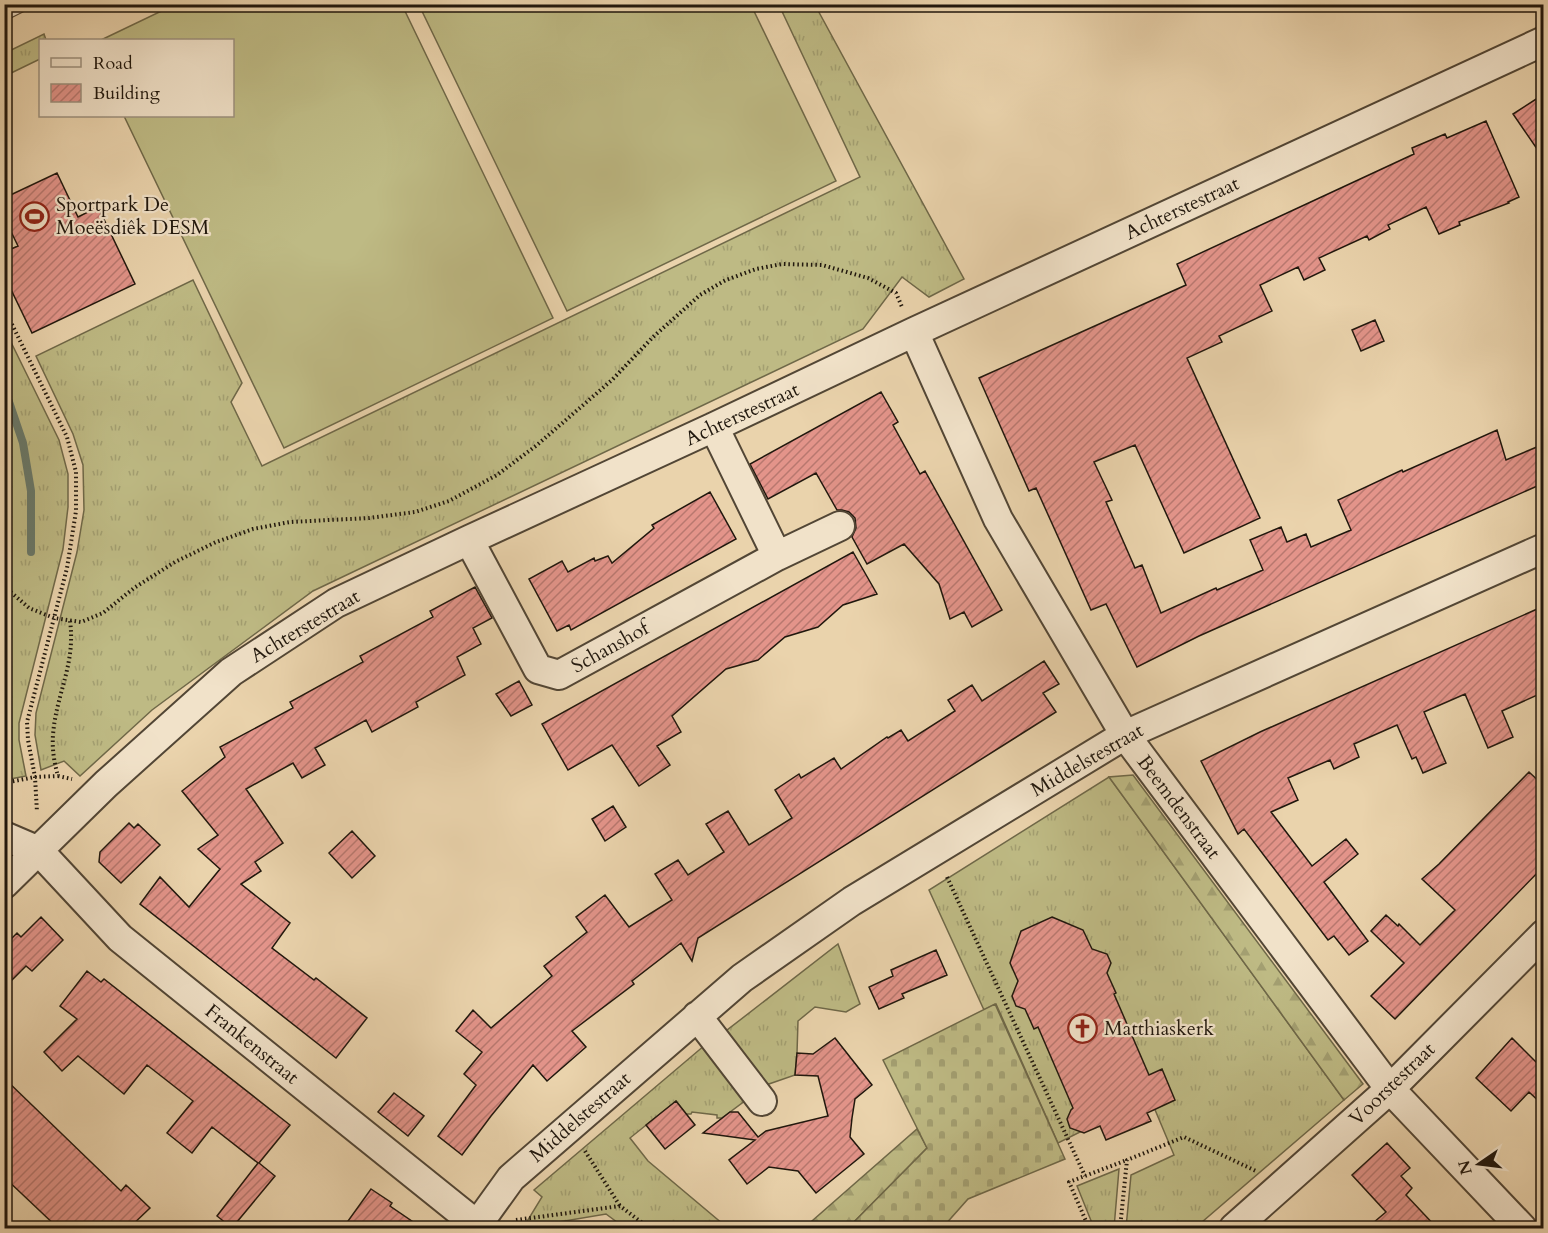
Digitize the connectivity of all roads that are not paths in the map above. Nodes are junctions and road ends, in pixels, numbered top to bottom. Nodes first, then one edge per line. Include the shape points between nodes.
1 (22, 4) edge
2 (4, 13) edge
3 (1544, 41) edge
4 (914, 332) junction
5 (714, 427) junction
6 (840, 526) dead end
7 (469, 540) junction
8 (1544, 548) edge
9 (777, 556) junction
10 (1125, 735) junction
11 (4, 836) edge
12 (39, 852) junction
13 (4, 884) edge
14 (1544, 934) edge
15 (697, 1016) junction
16 (1390, 1089) junction
17 (762, 1101) dead end
18 (476, 1227) edge
19 (1234, 1228) edge
20 (1522, 1228) edge

1 - 2 lane
3 - 4 street, Achterstestraat
4 - 5 street, Achterstestraat
4 - 10 street, Beemdenstraat via 998,519
5 - 7 street, Achterstestraat
5 - 9 street
6 - 9 street, Schanshof
7 - 9 street, Schanshof via 538,669 559,675
7 - 12 street, Achterstestraat via 336,603 231,672 106,784
8 - 10 street, Middelstestraat
10 - 15 street, Middelstestraat via 852,901 751,972
10 - 16 street, Beemdenstraat
11 - 12 street
12 - 13 street, Achterstestraat
12 - 18 street, Frankenstraat via 120,938
14 - 16 street, Voorstestraat
15 - 17 street
15 - 18 street, Middelstestraat via 510,1178
16 - 19 street, Voorstestraat
16 - 20 street, Beemdenstraat

